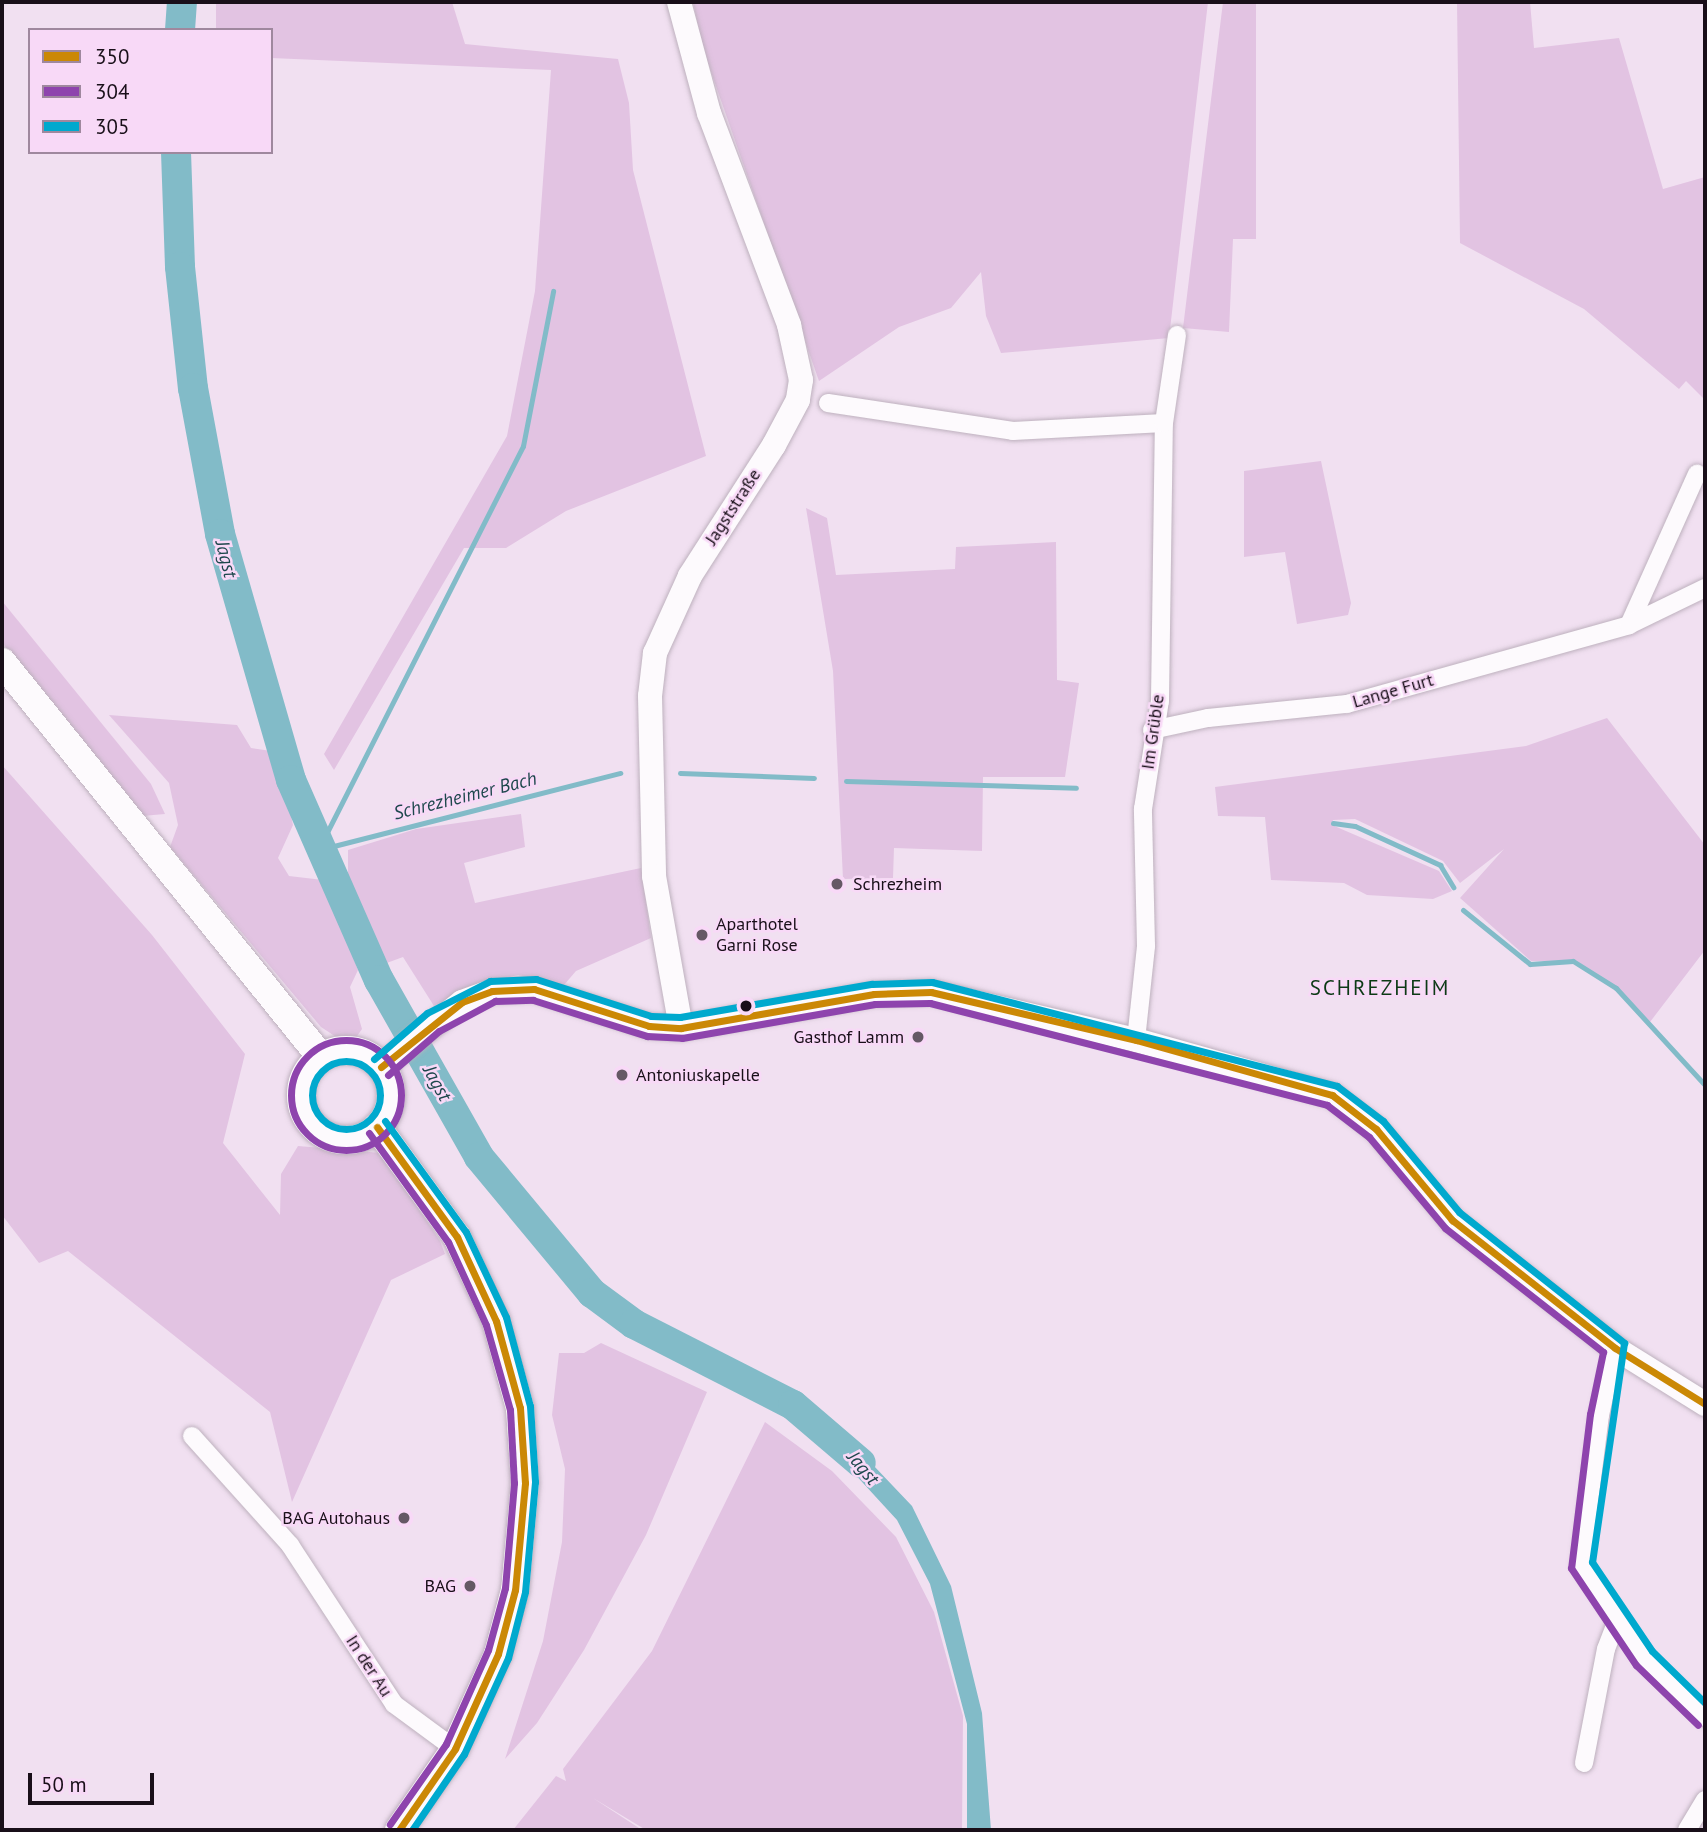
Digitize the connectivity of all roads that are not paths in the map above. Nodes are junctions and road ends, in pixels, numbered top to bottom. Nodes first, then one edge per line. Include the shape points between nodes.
1 (679, 2) edge
2 (1177, 335) dead end
3 (828, 403) dead end
4 (1164, 423) junction
5 (1697, 474) dead end
6 (1705, 588) edge
7 (1629, 625) junction
8 (2, 662) edge
9 (1152, 730) junction
10 (681, 1028) junction
11 (1136, 1040) junction
12 (321, 1057) junction
13 (389, 1060) junction
14 (377, 1127) junction
15 (1615, 1348) junction
16 (1705, 1404) edge
17 (192, 1436) dead end
18 (1616, 1623) junction
19 (1705, 1717) edge
20 (455, 1749) junction
21 (1584, 1763) dead end
22 (1705, 1800) edge
23 (399, 1830) edge
24 (1687, 1830) edge

1 - 10 main road, Jagststraße via 709,113 789,325 801,380 798,400 775,445 733,501 690,576 655,653 650,696 654,876
2 - 4 street, Im Grüble
3 - 4 street via 1013,430
4 - 9 street, Im Grüble via 1160,701
5 - 7 street
6 - 7 street, Lange Furt
7 - 9 street, Lange Furt via 1347,705 1208,718
8 - 12 main road
9 - 11 street, Im Grüble via 1143,809 1146,946
10 - 11 main road via 874,994 931,992
10 - 13 main road via 649,1026 534,989 492,991 433,1022
11 - 15 main road via 1332,1096 1376,1129 1452,1220
12 - 13 main road via 359,1052
12 - 14 main road via 310,1067 300,1095 310,1122 321,1133 350,1140
13 - 14 main road via 390,1091
14 - 20 main road via 457,1237 496,1321 520,1408 525,1483 515,1590 498,1654
15 - 16 main road
15 - 18 street via 1600,1415 1581,1564
17 - 20 street, In der Au via 290,1545 394,1704
18 - 19 street
18 - 21 street
20 - 23 main road
22 - 24 street

